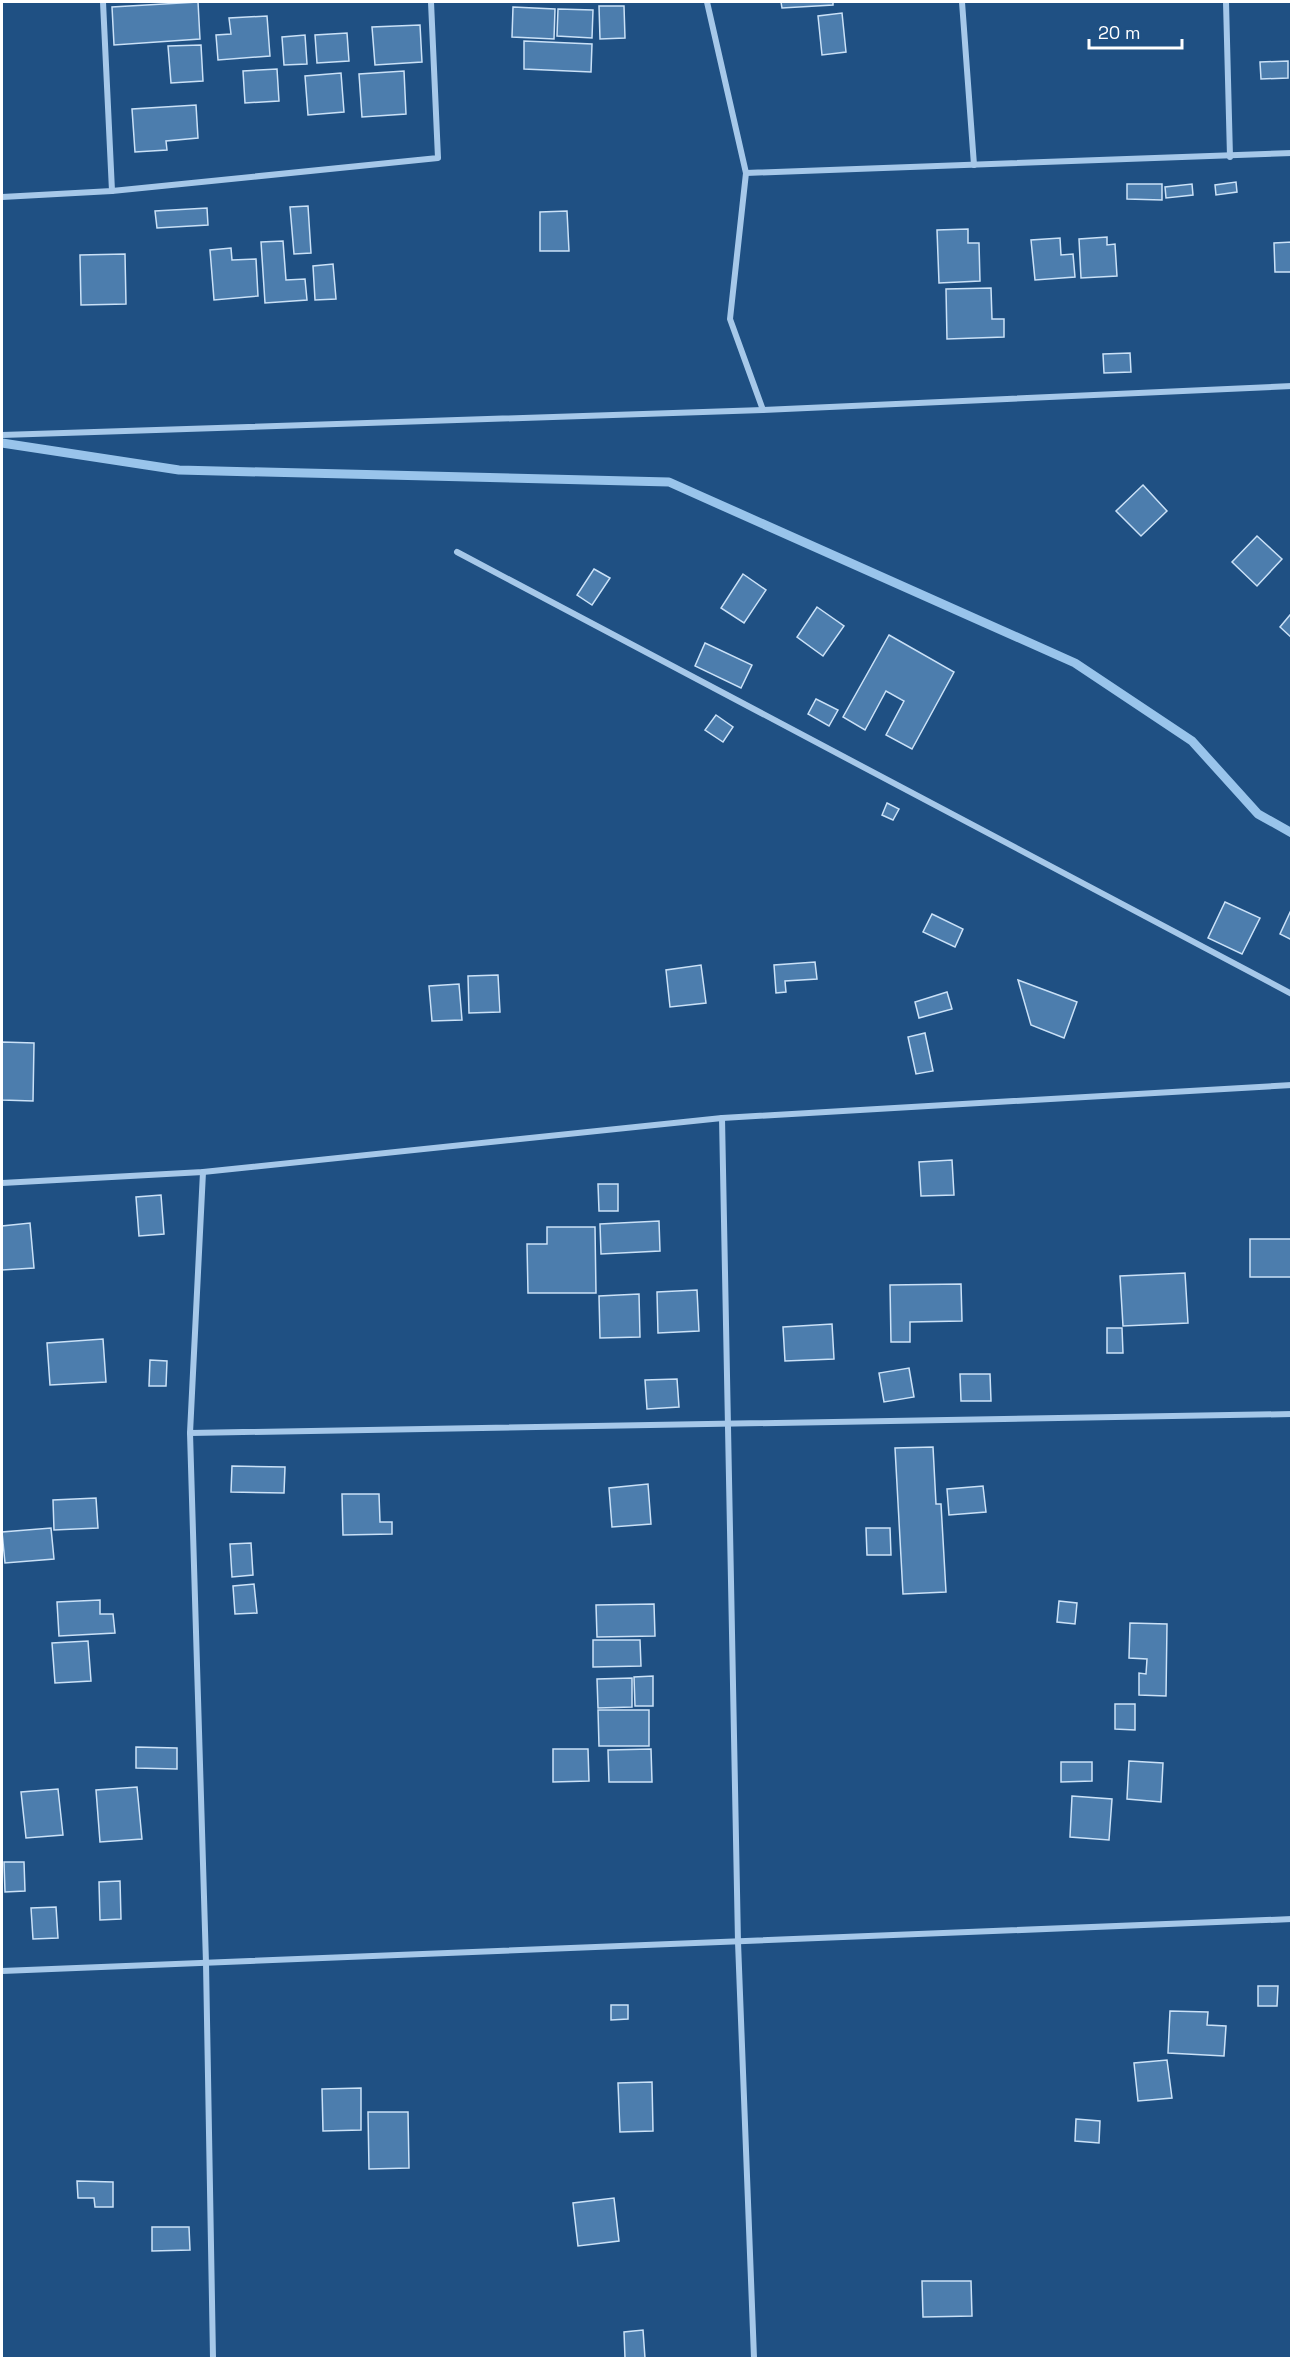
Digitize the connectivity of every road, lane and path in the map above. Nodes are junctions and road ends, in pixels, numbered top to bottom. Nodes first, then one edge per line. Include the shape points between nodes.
1 (103, 2) edge
2 (431, 2) edge
3 (707, 2) edge
4 (962, 2) edge
5 (1226, 2) edge
6 (1292, 153) edge
7 (1230, 157) junction
8 (974, 165) junction
9 (746, 173) junction
10 (112, 191) junction
11 (2, 197) edge
12 (1292, 386) edge
13 (763, 410) junction
14 (2, 435) edge
15 (457, 552) dead end
16 (1292, 994) edge
17 (1292, 1085) edge
18 (722, 1118) junction
19 (204, 1172) junction
20 (2, 1183) edge
21 (1292, 1414) edge
22 (728, 1425) junction
23 (190, 1433) junction
24 (1292, 1919) edge
25 (738, 1942) junction
26 (206, 1963) junction
27 (2, 1971) edge
28 (213, 2358) edge
29 (754, 2358) edge

1 - 10 street
2 - 10 street via 438,158
3 - 9 street
4 - 8 street
5 - 7 street
6 - 7 street
7 - 8 street
8 - 9 street
9 - 13 street via 730,319
10 - 11 street
12 - 13 street
13 - 14 street
15 - 16 street
17 - 18 street
18 - 19 street
18 - 22 street
19 - 20 street
19 - 23 street
21 - 22 street
22 - 23 street
22 - 25 street
23 - 26 street
24 - 25 street
25 - 26 street
25 - 29 street
26 - 27 street
26 - 28 street

